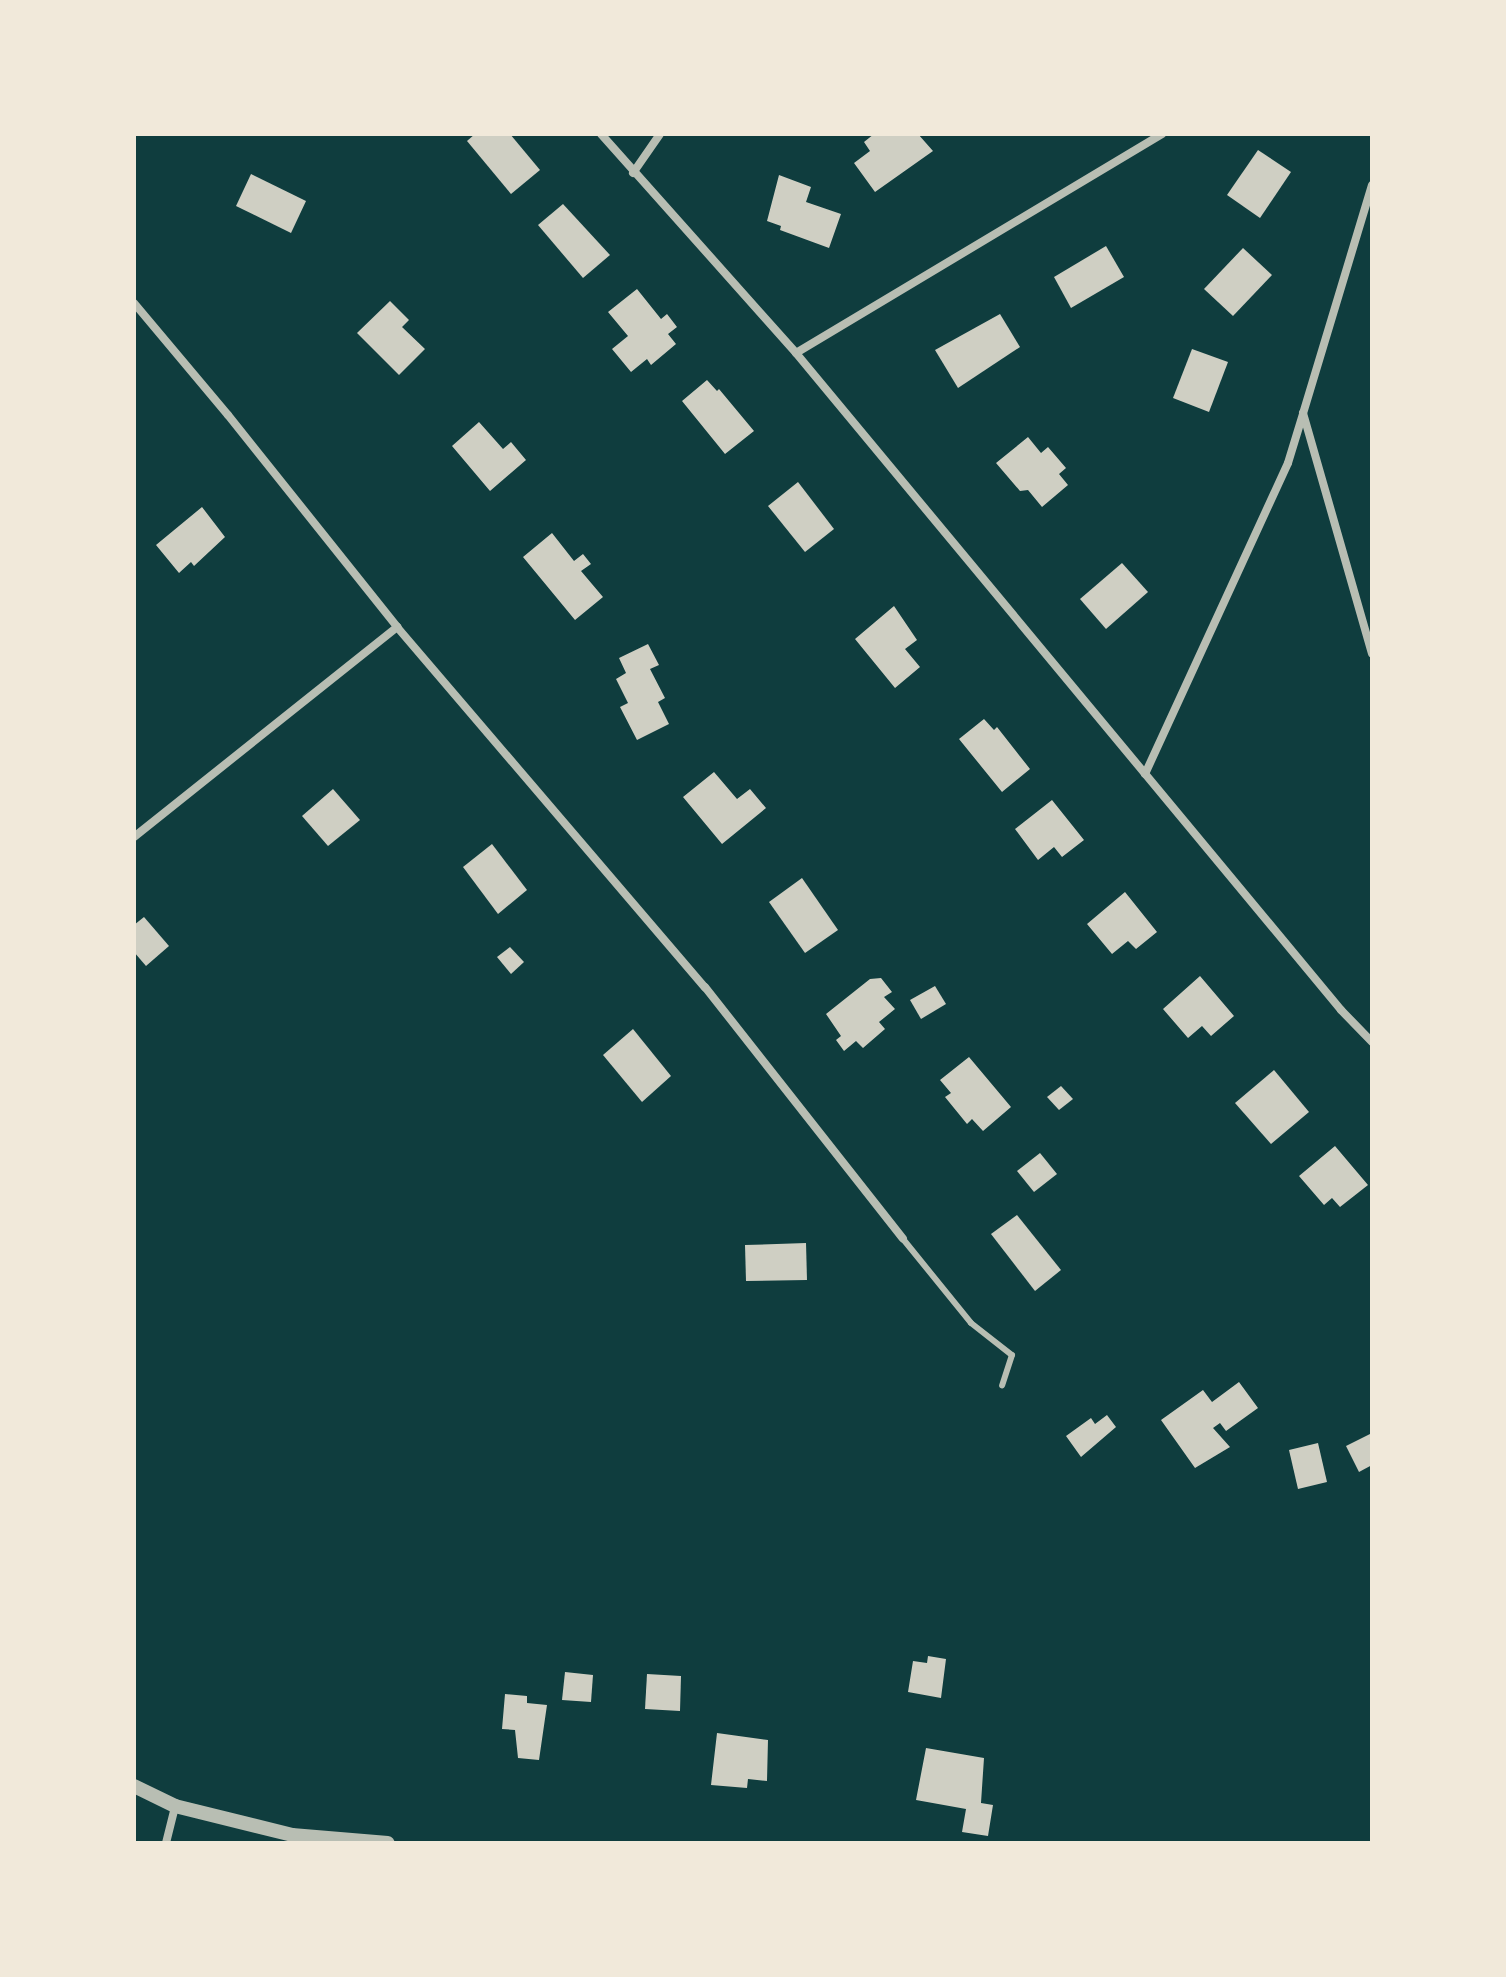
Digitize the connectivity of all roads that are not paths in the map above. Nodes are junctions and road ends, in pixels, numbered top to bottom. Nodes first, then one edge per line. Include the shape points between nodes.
1 (601, 134) edge
2 (660, 134) edge
3 (1162, 134) edge
4 (633, 173) junction
5 (1372, 185) edge
6 (134, 303) edge
7 (796, 353) junction
8 (1303, 413) junction
9 (397, 627) junction
10 (1372, 653) edge
11 (1145, 774) junction
12 (134, 837) edge
13 (1372, 1042) edge
14 (903, 1239) joint
15 (1002, 1385) dead end
16 (134, 1786) edge
17 (175, 1806) junction
18 (166, 1843) edge
19 (388, 1843) edge

1 - 4 street
2 - 4 street
3 - 7 street
4 - 7 street
5 - 8 street
6 - 9 street
7 - 11 street
8 - 10 street
8 - 11 street via 1288,463
9 - 12 street
9 - 14 street via 705,987
11 - 13 street
14 - 15 lane via 971,1323 1012,1355
16 - 17 street
17 - 18 street
17 - 19 street via 292,1835

